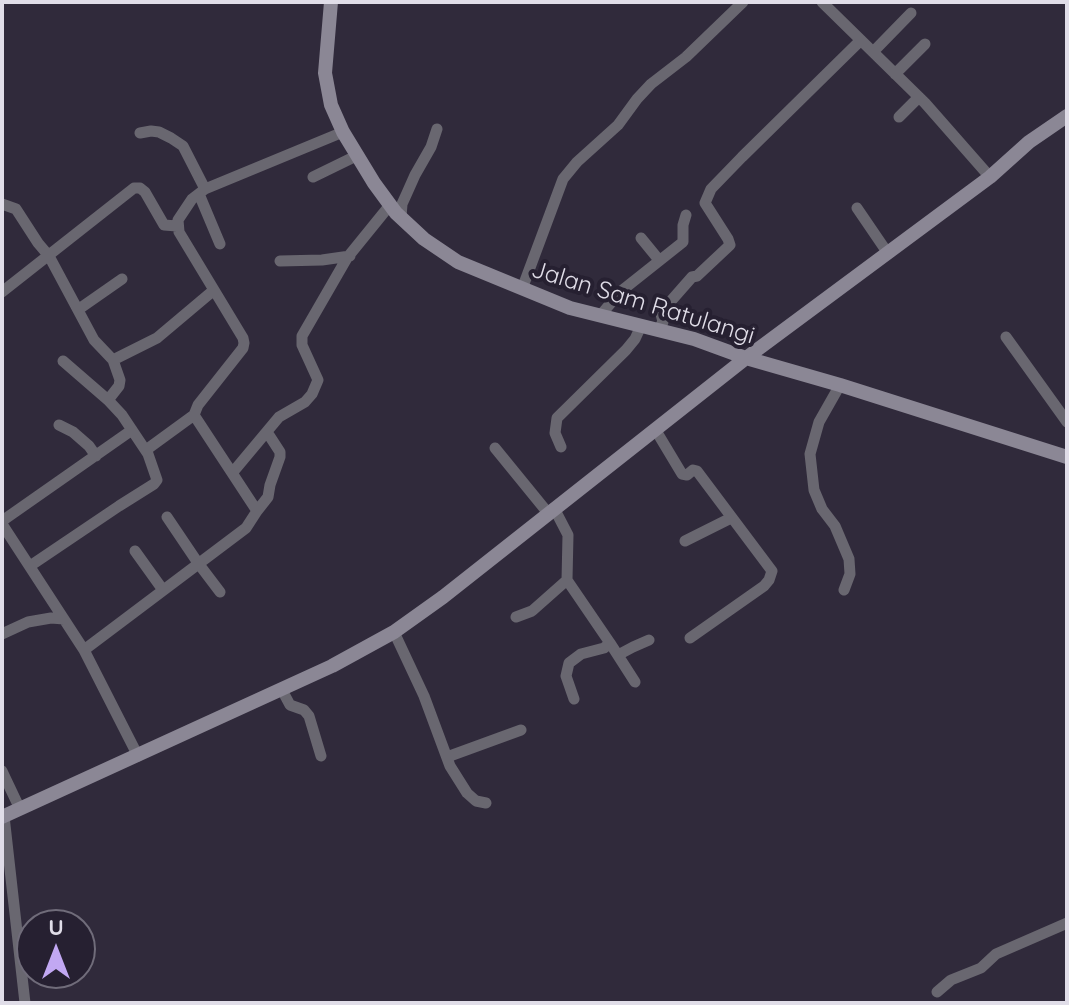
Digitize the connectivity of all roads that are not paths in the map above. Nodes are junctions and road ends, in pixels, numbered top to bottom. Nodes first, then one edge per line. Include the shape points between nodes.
1 (331, 2) edge
2 (743, 2) edge
3 (822, 2) edge
4 (911, 13) dead end
5 (861, 40) junction
6 (925, 44) dead end
7 (873, 52) junction
8 (895, 74) junction
9 (919, 97) junction
10 (1067, 116) edge
11 (899, 117) dead end
12 (437, 129) dead end
13 (343, 132) junction
14 (140, 133) dead end
15 (356, 156) junction
16 (313, 177) dead end
17 (990, 177) junction
18 (202, 192) junction
19 (2, 204) edge
20 (390, 205) junction
21 (857, 208) dead end
22 (686, 215) dead end
23 (401, 217) junction
24 (177, 226) junction
25 (641, 238) dead end
26 (220, 244) dead end
27 (887, 252) junction
28 (49, 256) junction
29 (350, 256) junction
30 (659, 260) junction
31 (280, 261) dead end
32 (122, 279) dead end
33 (522, 289) junction
34 (214, 290) junction
35 (2, 292) edge
36 (79, 309) junction
37 (600, 316) junction
38 (641, 326) junction
39 (658, 330) junction
40 (1006, 337) dead end
41 (746, 358) junction
42 (113, 360) junction
43 (63, 361) dead end
44 (840, 385) junction
45 (108, 400) junction
46 (194, 415) junction
47 (1067, 422) edge
48 (59, 425) dead end
49 (655, 429) junction
50 (132, 430) junction
51 (267, 432) junction
52 (561, 447) dead end
53 (495, 448) dead end
54 (146, 450) junction
55 (96, 456) junction
56 (1067, 457) edge
57 (233, 472) junction
58 (551, 510) junction
59 (257, 511) junction
60 (167, 517) dead end
61 (731, 518) junction
62 (2, 522) edge
63 (685, 541) dead end
64 (135, 551) dead end
65 (198, 563) junction
66 (30, 566) junction
67 (567, 580) junction
68 (163, 590) junction
69 (844, 590) dead end
70 (220, 592) dead end
71 (516, 617) dead end
72 (64, 619) junction
73 (394, 632) junction
74 (2, 634) edge
75 (690, 638) dead end
76 (649, 640) dead end
77 (610, 643) junction
78 (84, 650) junction
79 (618, 655) junction
80 (635, 682) dead end
81 (282, 690) junction
82 (574, 699) dead end
83 (521, 730) dead end
84 (138, 756) junction
85 (321, 756) dead end
86 (447, 757) junction
87 (2, 771) edge
88 (486, 803) dead end
89 (20, 809) junction
90 (3, 817) edge
91 (1067, 923) edge
92 (937, 992) dead end
93 (24, 1003) edge

1 - 13 main road, Jalan Sam Ratulangi via 325,73
2 - 33 street via 651,84 563,179
3 - 5 street
4 - 7 street
5 - 7 street
5 - 39 street via 711,189 705,203 730,245 663,310
6 - 8 street
7 - 8 street
8 - 9 street
9 - 11 street
9 - 17 street
10 - 17 main road
12 - 23 street
13 - 15 main road, Jalan Sam Ratulangi
13 - 18 street
14 - 18 street via 159,132 183,146
15 - 16 street
15 - 20 main road, Jalan Sam Ratulangi
17 - 27 main road
18 - 24 street via 181,213
18 - 26 street
19 - 28 street via 16,209
20 - 23 main road, Jalan Sam Ratulangi
20 - 29 street
21 - 27 street
22 - 30 street via 683,242
23 - 33 main road, Jalan Sam Ratulangi via 458,262
24 - 28 street via 164,225 137,187
24 - 34 street
25 - 30 street
27 - 41 main road
28 - 35 street
28 - 36 street
29 - 31 street
29 - 51 street via 302,336 318,380 312,394
30 - 37 street
32 - 36 street
33 - 37 main road, Jalan Sam Ratulangi
34 - 42 street via 157,338
34 - 46 street via 244,343
36 - 42 street via 94,340
37 - 38 main road, Jalan Sam Ratulangi
38 - 39 main road, Jalan Sam Ratulangi
38 - 52 street via 626,350 557,418 555,433
39 - 41 main road, Jalan Sam Ratulangi
40 - 47 street
41 - 44 main road, Jalan Sam Ratulangi
41 - 49 main road
42 - 45 street via 120,380
43 - 45 street
44 - 56 main road, Jalan Sam Ratulangi
44 - 69 street via 819,422 810,454 814,490 849,559
45 - 50 street
46 - 54 street
46 - 57 street
48 - 55 street
49 - 58 main road
49 - 61 street via 682,474 696,470
50 - 54 street
50 - 55 street
51 - 57 street
51 - 59 street via 280,457 266,501
53 - 58 street
54 - 66 street via 156,475 154,484
55 - 62 street
57 - 59 street
58 - 67 street via 568,535
58 - 73 main road
59 - 65 street via 246,528
60 - 65 street
61 - 63 street
61 - 75 street via 771,568 771,575 764,586
62 - 66 street
64 - 68 street
65 - 68 street
65 - 70 street
66 - 72 street
67 - 71 street via 532,611
67 - 77 street
68 - 78 street
72 - 74 street via 28,622
72 - 78 street
73 - 81 main road
73 - 86 street
76 - 79 street
77 - 79 street
77 - 82 street via 569,663 566,676
78 - 84 street
79 - 80 street
81 - 84 main road
81 - 85 street via 290,705 307,713
83 - 86 street
84 - 89 main road
86 - 88 street via 467,793
87 - 89 street
89 - 90 main road
90 - 93 street
91 - 92 street via 996,954

